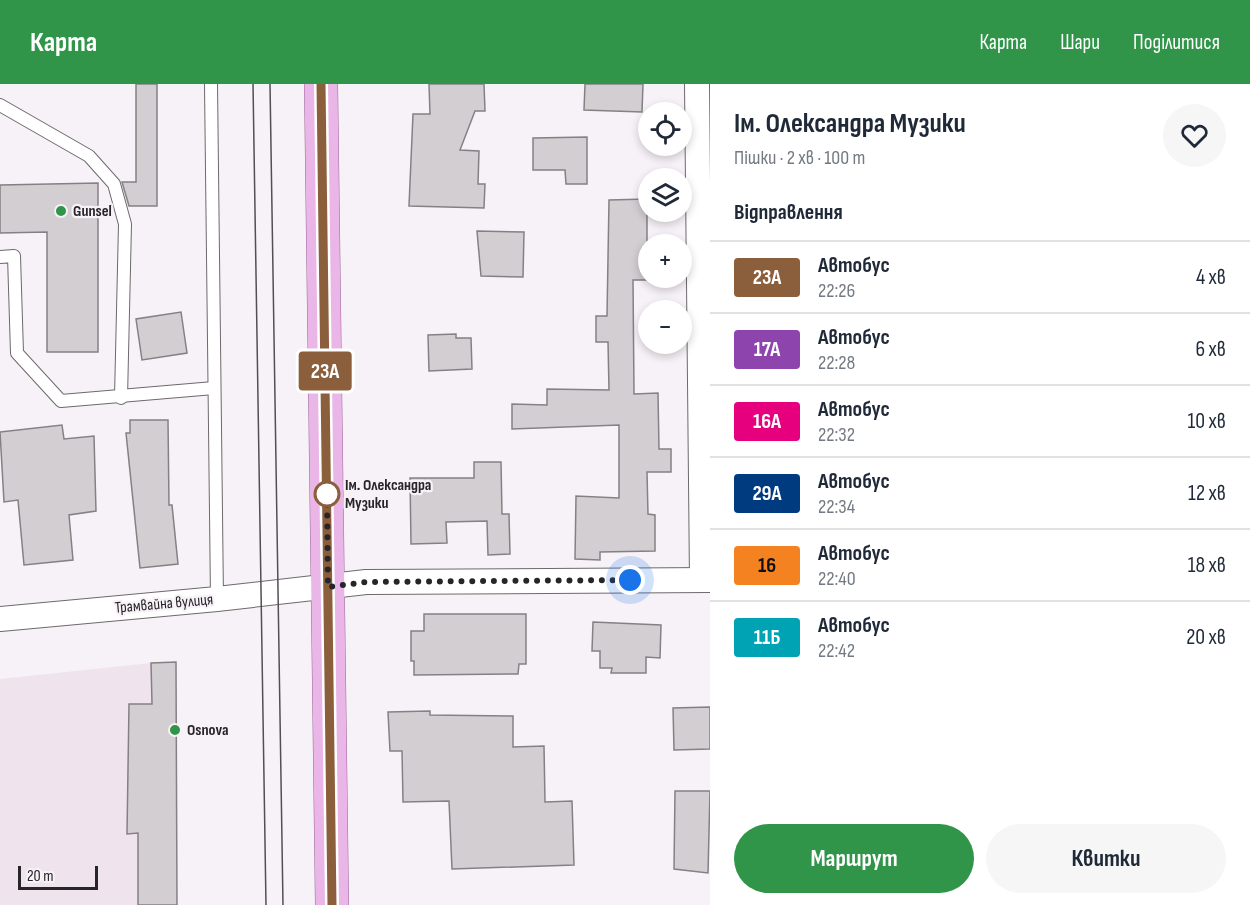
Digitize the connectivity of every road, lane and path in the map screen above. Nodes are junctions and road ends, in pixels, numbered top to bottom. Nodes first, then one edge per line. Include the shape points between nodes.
1 (211, 84) edge
2 (321, 84) edge
3 (697, 84) edge
4 (0, 105) edge
5 (0, 257) edge
6 (214, 388) junction
7 (121, 398) junction
8 (706, 580) edge
9 (328, 587) junction
10 (217, 599) junction
11 (0, 619) edge
12 (332, 905) edge

1 - 6 lane
2 - 9 main road
3 - 8 street
4 - 7 lane via 89,156 114,183 125,224
5 - 7 lane via 14,256 17,352 61,401
6 - 7 lane
6 - 10 lane
8 - 9 street, Трамвайна вулиця via 366,582
9 - 10 street, Трамвайна вулиця
9 - 12 main road
10 - 11 street, Трамвайна вулиця

